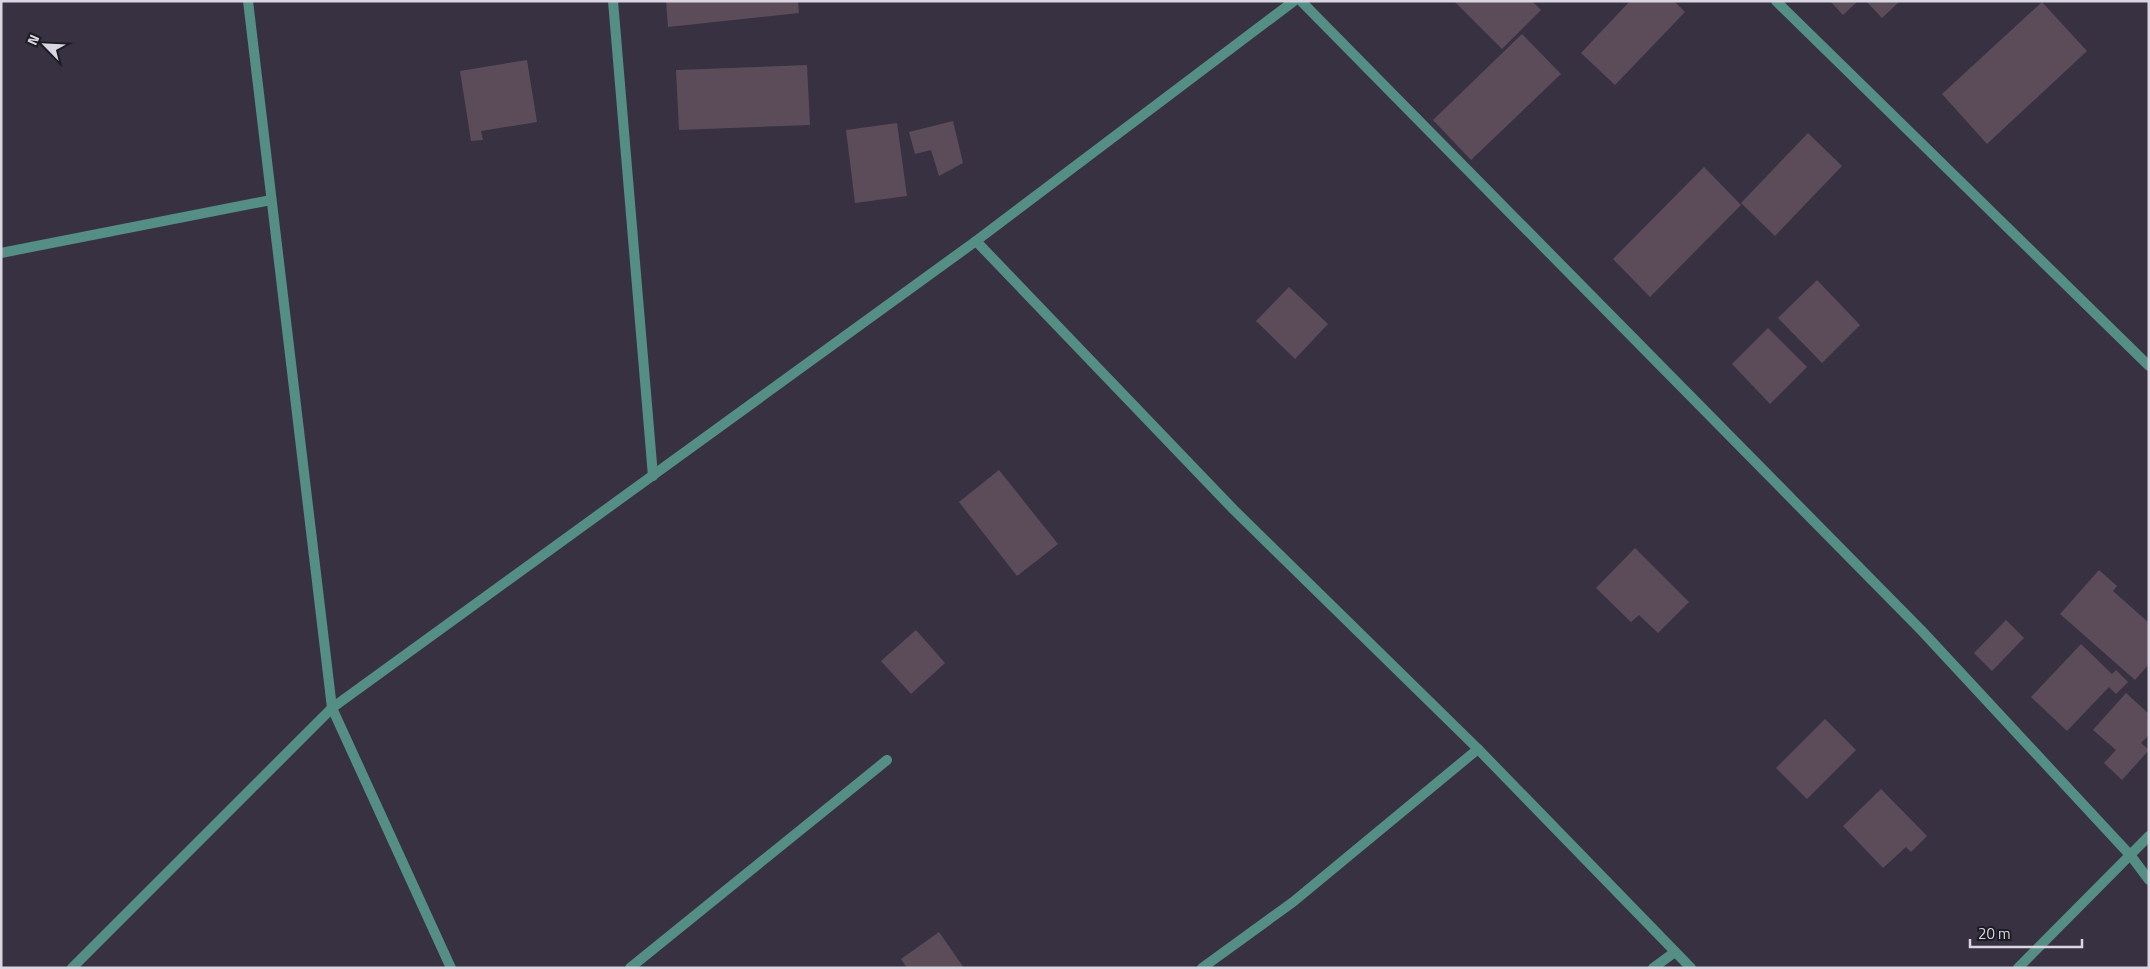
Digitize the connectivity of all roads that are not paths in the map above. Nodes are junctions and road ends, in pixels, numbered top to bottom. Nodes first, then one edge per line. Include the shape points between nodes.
1 (248, 1) edge
2 (613, 1) edge
3 (1294, 1) edge
4 (1301, 1) edge
5 (1776, 1) edge
6 (271, 200) junction
7 (976, 241) junction
8 (1, 253) edge
9 (2149, 366) edge
10 (653, 476) junction
11 (332, 708) junction
12 (1478, 749) junction
13 (887, 760) dead end
14 (2149, 836) edge
15 (2130, 856) junction
16 (2149, 880) edge
17 (1675, 952) junction
18 (72, 968) edge
19 (451, 968) edge
20 (630, 968) edge
21 (1202, 968) edge
22 (1653, 968) edge
23 (1691, 968) edge
24 (2018, 968) edge

1 - 6 street
2 - 10 street
3 - 7 street
4 - 15 street via 1922,631
5 - 9 street
6 - 8 street
6 - 11 street
7 - 10 street
7 - 12 street via 1234,510
10 - 11 street
11 - 18 street
11 - 19 street
12 - 17 street
12 - 21 street via 1293,902
13 - 20 street
14 - 15 street
15 - 16 street
15 - 24 street
17 - 22 street
17 - 23 street

